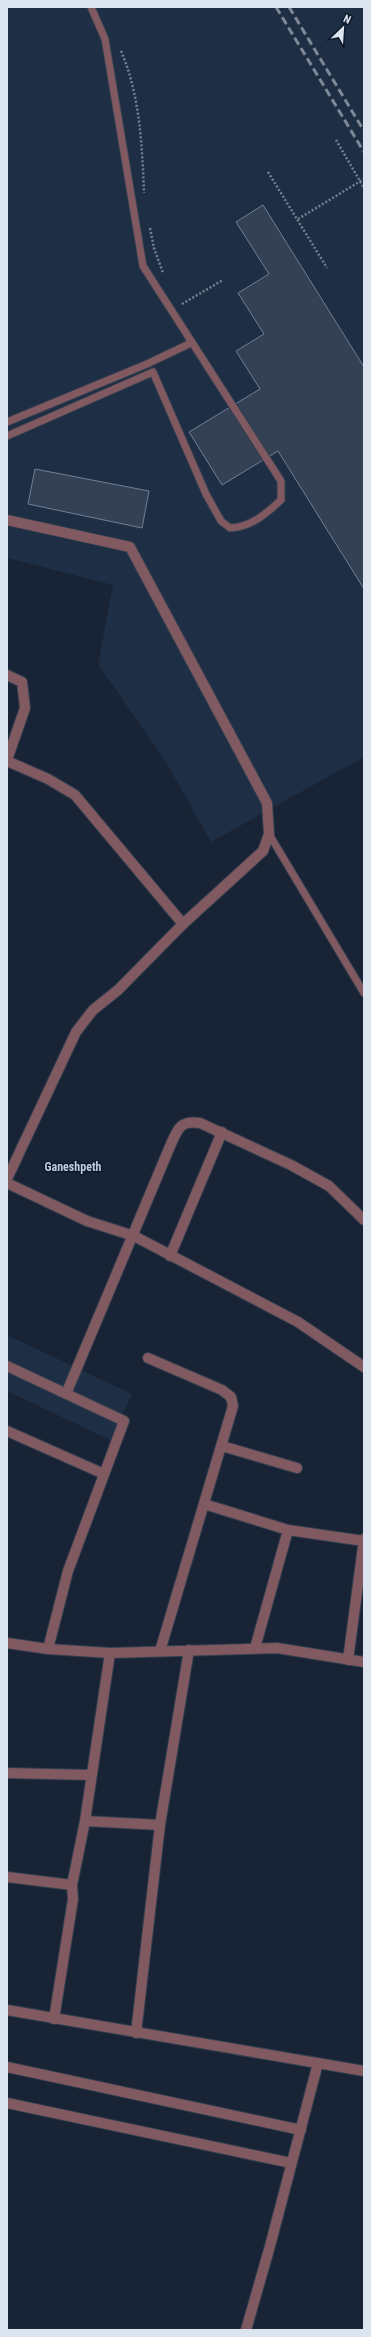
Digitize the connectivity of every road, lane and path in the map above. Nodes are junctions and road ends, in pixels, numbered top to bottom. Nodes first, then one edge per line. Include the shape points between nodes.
1 (91, 7) edge
2 (120, 50) dead end
3 (336, 140) dead end
4 (268, 172) dead end
5 (364, 179) edge
6 (360, 181) junction
7 (364, 188) edge
8 (145, 197) dead end
9 (298, 219) junction
10 (150, 226) dead end
11 (327, 268) dead end
12 (165, 278) dead end
13 (223, 280) dead end
14 (178, 298) dead end
15 (182, 304) junction
16 (186, 310) dead end
17 (191, 343) junction
18 (7, 422) edge
19 (7, 436) edge
20 (7, 520) edge
21 (7, 675) edge
22 (7, 760) edge
23 (269, 834) junction
24 (183, 924) junction
25 (364, 992) edge
26 (222, 1132) junction
27 (7, 1179) edge
28 (7, 1183) edge
29 (364, 1220) edge
30 (134, 1236) junction
31 (170, 1256) junction
32 (148, 1358) dead end
33 (7, 1366) edge
34 (364, 1367) edge
35 (66, 1394) junction
36 (7, 1431) edge
37 (222, 1446) junction
38 (297, 1468) dead end
39 (104, 1474) junction
40 (204, 1504) junction
41 (288, 1530) junction
42 (364, 1540) edge
43 (7, 1643) edge
44 (255, 1648) junction
45 (48, 1649) junction
46 (189, 1650) junction
47 (160, 1651) junction
48 (110, 1653) junction
49 (348, 1660) junction
50 (364, 1662) edge
51 (7, 1773) edge
52 (90, 1775) junction
53 (85, 1821) junction
54 (160, 1824) junction
55 (7, 1877) edge
56 (72, 1884) junction
57 (7, 2010) edge
58 (54, 2019) junction
59 (136, 2033) junction
60 (318, 2064) junction
61 (7, 2067) edge
62 (364, 2071) edge
63 (7, 2103) edge
64 (301, 2130) junction
65 (291, 2163) junction
66 (246, 2330) edge

1 - 17 lane via 105,39 143,266
2 - 8 path via 130,71 141,134
3 - 6 path
4 - 9 path
5 - 6 path
6 - 7 path
6 - 9 path
9 - 11 path
10 - 12 path via 154,248
13 - 15 path
14 - 15 path
15 - 16 path
17 - 18 lane
17 - 19 lane via 281,481 282,500 263,516 242,528 230,528 221,521 206,494 152,372
20 - 23 street via 130,547 267,803
21 - 22 street via 22,682 25,708
22 - 24 street via 75,794
23 - 24 street via 263,851
23 - 25 lane
24 - 27 street via 118,990 93,1010 76,1032
26 - 29 street via 329,1186
26 - 30 street via 189,1122 181,1126 171,1144
26 - 31 street
28 - 30 street via 87,1221
30 - 31 street
30 - 35 street
31 - 34 street via 298,1322
32 - 37 street via 222,1390 231,1397 231,1417
33 - 35 street
35 - 39 street via 124,1421
36 - 39 street
37 - 38 street
37 - 40 street
39 - 45 street via 68,1571
40 - 41 street
40 - 47 street
41 - 42 street
41 - 44 street
42 - 49 street
43 - 45 street
44 - 46 street
44 - 49 street via 277,1648
45 - 48 street
46 - 47 street
46 - 54 street
47 - 48 street
48 - 52 street
49 - 50 street
51 - 52 street
52 - 53 street
53 - 54 street
53 - 56 street
54 - 59 street
55 - 56 street
56 - 58 street via 73,1899
57 - 58 street
58 - 59 street
59 - 60 street
60 - 62 street
60 - 64 street
61 - 64 street
63 - 65 street
64 - 65 street
65 - 66 street

